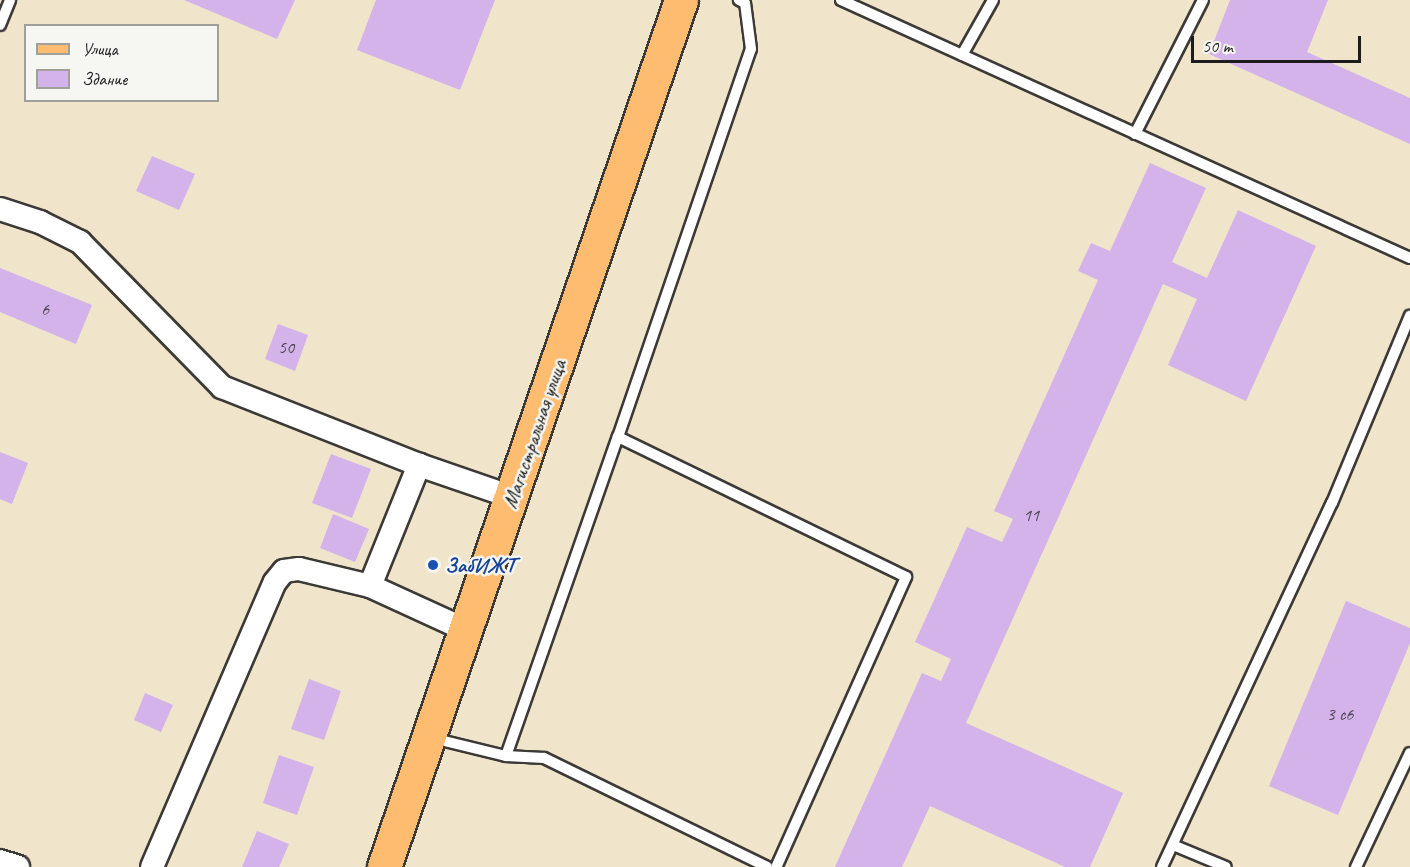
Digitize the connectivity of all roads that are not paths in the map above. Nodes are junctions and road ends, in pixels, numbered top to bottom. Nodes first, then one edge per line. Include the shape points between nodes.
1 (10, 0) edge
2 (681, 0) edge
3 (739, 0) edge
4 (841, 0) edge
5 (993, 0) edge
6 (1203, 0) edge
7 (0, 25) edge
8 (962, 55) junction
9 (1135, 134) junction
10 (0, 209) edge
11 (1410, 258) edge
12 (1410, 316) edge
13 (618, 437) junction
14 (419, 465) junction
15 (513, 497) junction
16 (370, 586) junction
17 (466, 630) junction
18 (428, 737) junction
19 (1410, 753) edge
20 (506, 756) junction
21 (1173, 844) junction
22 (0, 861) edge
23 (18, 867) edge
24 (152, 867) edge
25 (384, 867) edge
26 (767, 867) edge
27 (776, 867) edge
28 (1162, 867) edge
29 (1226, 867) edge
30 (1356, 867) edge

1 - 7 lane
2 - 15 main road, Магистральная улица
3 - 13 lane via 745,3 751,49
4 - 8 lane
5 - 8 lane
6 - 9 lane
8 - 9 lane
9 - 11 lane
10 - 14 street via 40,222 81,242 222,387
12 - 21 lane via 1332,503
13 - 20 lane
13 - 27 lane via 906,578
14 - 15 street
14 - 16 street
15 - 17 main road, Магистральная улица
16 - 17 street
16 - 24 street via 299,568 284,571 275,582
17 - 18 main road, Магистральная улица
18 - 20 lane
18 - 25 main road, Магистральная улица
19 - 30 lane
20 - 26 lane via 544,758
21 - 28 lane
21 - 29 lane
22 - 23 street

